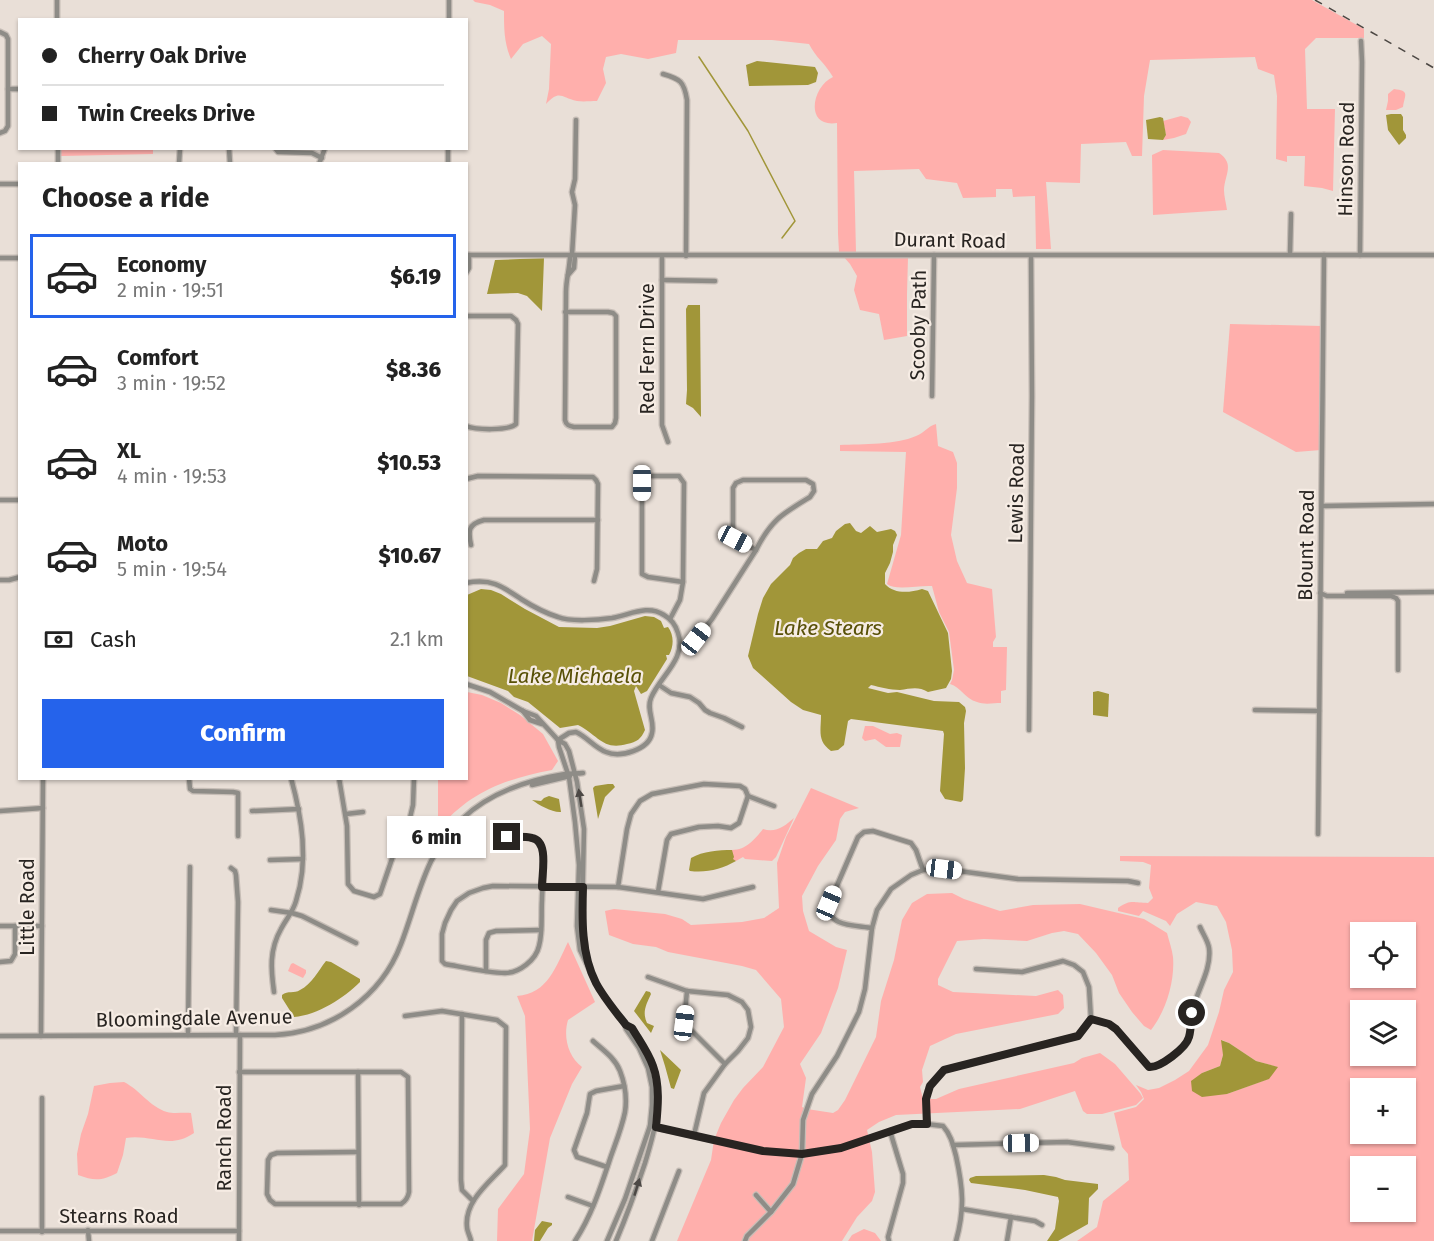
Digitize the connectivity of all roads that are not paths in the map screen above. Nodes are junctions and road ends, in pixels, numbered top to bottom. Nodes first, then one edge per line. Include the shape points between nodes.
1 (57, 0) edge
2 (449, 0) edge
3 (57, 18) edge
4 (449, 18) edge
5 (0, 32) edge
6 (1361, 41) dead end
7 (663, 74) dead end
8 (8, 89) junction
9 (18, 89) edge
10 (576, 120) dead end
11 (0, 133) edge
12 (276, 150) edge
13 (321, 161) edge
14 (0, 184) edge
15 (18, 184) edge
16 (1291, 214) dead end
17 (1290, 254) junction
18 (468, 255) edge
19 (572, 255) junction
20 (662, 255) junction
21 (686, 255) junction
22 (934, 255) junction
23 (1324, 255) junction
24 (1360, 255) junction
25 (1434, 255) edge
26 (1031, 256) junction
27 (0, 258) edge
28 (18, 258) edge
29 (662, 280) junction
30 (715, 281) dead end
31 (566, 312) junction
32 (468, 316) edge
33 (932, 396) dead end
34 (468, 427) edge
35 (668, 442) dead end
36 (468, 478) edge
37 (0, 500) edge
38 (18, 500) edge
39 (1434, 504) edge
40 (1322, 506) junction
41 (598, 520) junction
42 (471, 545) dead end
43 (756, 550) junction
44 (18, 578) edge
45 (0, 580) edge
46 (594, 581) dead end
47 (683, 582) junction
48 (468, 583) edge
49 (1434, 592) edge
50 (1320, 593) junction
51 (670, 619) junction
52 (680, 646) junction
53 (1398, 669) dead end
54 (468, 685) edge
55 (659, 686) junction
56 (1255, 710) dead end
57 (1319, 711) junction
58 (742, 727) dead end
59 (1029, 730) dead end
60 (558, 740) junction
61 (583, 773) dead end
62 (576, 774) junction
63 (568, 776) junction
64 (43, 780) edge
65 (189, 780) edge
66 (292, 780) edge
67 (339, 780) edge
68 (414, 780) edge
69 (748, 796) junction
70 (774, 806) dead end
71 (43, 808) junction
72 (299, 809) junction
73 (0, 811) edge
74 (252, 811) dead end
75 (363, 812) dead end
76 (346, 814) junction
77 (1318, 834) dead end
78 (238, 836) dead end
79 (507, 837) dead end
80 (303, 859) junction
81 (270, 860) dead end
82 (190, 867) dead end
83 (231, 868) dead end
84 (923, 870) junction
85 (1138, 883) dead end
86 (581, 886) junction
87 (542, 887) junction
88 (618, 887) junction
89 (753, 887) dead end
90 (658, 892) junction
91 (271, 910) dead end
92 (292, 913) junction
93 (0, 926) edge
94 (15, 926) junction
95 (42, 926) junction
96 (1200, 927) dead end
97 (872, 928) junction
98 (541, 930) junction
99 (356, 943) dead end
100 (0, 962) edge
101 (976, 969) dead end
102 (486, 971) junction
103 (648, 977) dead end
104 (274, 992) dead end
105 (687, 992) junction
106 (462, 1014) junction
107 (405, 1016) dead end
108 (1091, 1019) junction
109 (41, 1035) junction
110 (188, 1035) junction
111 (238, 1035) junction
112 (0, 1036) edge
113 (593, 1041) dead end
114 (725, 1064) junction
115 (239, 1072) junction
116 (358, 1072) junction
117 (624, 1086) junction
118 (42, 1098) dead end
119 (927, 1124) junction
120 (653, 1127) junction
121 (890, 1131) junction
122 (694, 1135) junction
123 (953, 1145) junction
124 (1112, 1148) dead end
125 (357, 1152) junction
126 (802, 1154) junction
127 (607, 1167) junction
128 (680, 1171) dead end
129 (756, 1195) dead end
130 (568, 1197) dead end
131 (473, 1201) junction
132 (358, 1204) junction
133 (593, 1206) junction
134 (962, 1209) junction
135 (771, 1212) junction
136 (1011, 1217) junction
137 (1041, 1225) dead end
138 (88, 1230) junction
139 (0, 1231) edge
140 (239, 1231) junction
141 (42, 1232) junction
142 (609, 1240) edge
143 (89, 1241) edge
144 (239, 1241) edge
145 (471, 1241) edge
146 (575, 1241) edge
147 (616, 1241) edge
148 (652, 1241) edge
149 (745, 1241) edge
150 (889, 1241) edge
151 (956, 1241) edge
152 (1007, 1241) edge

1 - 3 street
2 - 4 street
5 - 8 street via 8,39
6 - 24 street, Hinson Road
7 - 21 street via 680,81 687,100
8 - 9 street
8 - 11 street via 8,126
10 - 19 street
12 - 13 street via 312,153
14 - 15 street
16 - 17 street
17 - 23 street, Durant Road
17 - 26 street, Durant Road
18 - 19 street, Durant Road
19 - 20 street, Durant Road
19 - 31 street
20 - 21 street, Durant Road
20 - 29 street, Red Fern Drive
21 - 22 street, Durant Road
22 - 26 street, Durant Road
22 - 33 street, Scooby Path
23 - 24 street, Durant Road
23 - 40 street, Blount Road
24 - 25 street, Durant Road
26 - 59 street, Lewis Road
27 - 28 street
29 - 30 street
29 - 35 street, Red Fern Drive via 662,425
31 - 31 street via 565,423 574,427 612,427 616,418 616,316 608,312
32 - 34 street via 511,316 518,324 518,335 516,424 510,428
36 - 41 street via 593,477 598,484
37 - 38 street
39 - 40 street
40 - 50 street, Blount Road
41 - 42 street via 484,520 471,527
41 - 46 street
43 - 43 street via 733,534 736,483 806,480 813,484 810,497 772,523
43 - 52 street via 696,639
44 - 45 street
47 - 47 street via 684,483 679,476 647,476 642,483 642,574
47 - 51 street via 681,600
48 - 51 street via 497,584 564,619 607,619 641,610
49 - 50 street
50 - 53 street via 1396,598
50 - 57 street, Blount Road
51 - 52 street
52 - 55 street
54 - 60 street via 536,716
55 - 58 street via 690,697 710,713
55 - 60 street via 649,704 652,735 641,748 608,753 575,731
56 - 57 street
57 - 77 street, Blount Road
60 - 62 street via 567,747
60 - 63 street
61 - 62 street, Bloomingdale Avenue
62 - 63 street, Bloomingdale Avenue
86 -> 62 street via 584,832
63 - 86 street
63 - 111 street, Bloomingdale Avenue via 513,788 489,799 450,831 426,870 397,954 380,982 362,1001 334,1020 308,1030
64 - 71 street, Little Road
65 - 78 street via 193,791 238,793
66 - 72 street
67 - 76 street
68 - 76 street via 409,822 376,897 354,891 348,884
69 - 70 street
69 - 88 street via 740,786 704,784 652,794 640,801 627,829
69 - 90 street via 740,823 732,828 699,827 671,834
71 - 73 street
71 - 95 street, Little Road
72 - 74 street
72 - 80 street
75 - 76 street
79 - 87 street via 534,838 541,843
80 - 81 street
80 - 92 street
82 - 110 street
83 - 111 street, Ranch Road via 236,875 238,902
84 - 85 street via 1018,879
84 - 97 street via 891,889 877,910
84 - 97 street via 911,843 873,831 858,837 828,910 836,922
86 - 87 street
86 - 88 street
86 - 120 street via 587,962 599,989 626,1025 648,1068
87 - 98 street
87 - 102 street via 493,886 457,901 445,922 442,961
88 - 90 street
89 - 90 street via 703,899
91 - 92 street
92 - 99 street
92 - 104 street via 272,954
93 - 94 street
94 - 95 street
94 - 100 street via 15,954 11,960
95 - 109 street, Little Road
96 - 108 street via 1210,950 1186,1045 1154,1068 1149,1067 1116,1029
97 - 126 street via 859,1012 812,1094 803,1120
98 - 102 street via 539,948 525,965 505,973
98 - 102 street via 489,933
101 - 108 street via 1022,972 1063,961 1074,965 1083,972 1089,987
103 - 105 street
105 - 114 street via 684,1023
105 - 114 street via 728,995 748,1010 748,1038
106 - 107 street via 442,1011
106 - 131 street via 461,1180 462,1190
106 - 131 street via 497,1020 506,1027 505,1165
108 - 119 street via 1078,1036 944,1070 930,1086
109 - 110 street, Bloomingdale Avenue
109 - 112 street, Bloomingdale Avenue
110 - 111 street, Bloomingdale Avenue
111 - 115 street, Ranch Road
113 - 117 street via 614,1060
114 - 122 street via 704,1093
115 - 116 street
115 - 140 street, Ranch Road
116 - 125 street
116 - 132 street via 400,1072 408,1077 410,1192 401,1204
117 - 127 street via 624,1113
117 - 127 street via 590,1094 574,1150 577,1156
118 - 141 street
119 - 121 street
119 - 123 street via 943,1126
120 - 122 street
120 - 142 street
147 -> 120 street via 633,1200
121 - 126 street via 841,1148
121 - 150 street via 903,1184
122 - 126 street via 763,1151
123 - 124 street via 1067,1142
123 - 134 street via 962,1182
125 - 132 street
125 - 132 street via 271,1155 267,1194 275,1204
126 - 135 street via 793,1184
127 - 133 street
128 - 148 street
129 - 135 street
130 - 133 street
131 - 145 street via 467,1215
133 - 146 street
134 - 136 street
134 - 151 street
135 - 149 street
136 - 137 street
136 - 152 street
138 - 140 street, Stearns Road
138 - 141 street, Stearns Road
138 - 143 street
139 - 141 street, Stearns Road
140 - 144 street, Ranch Road

